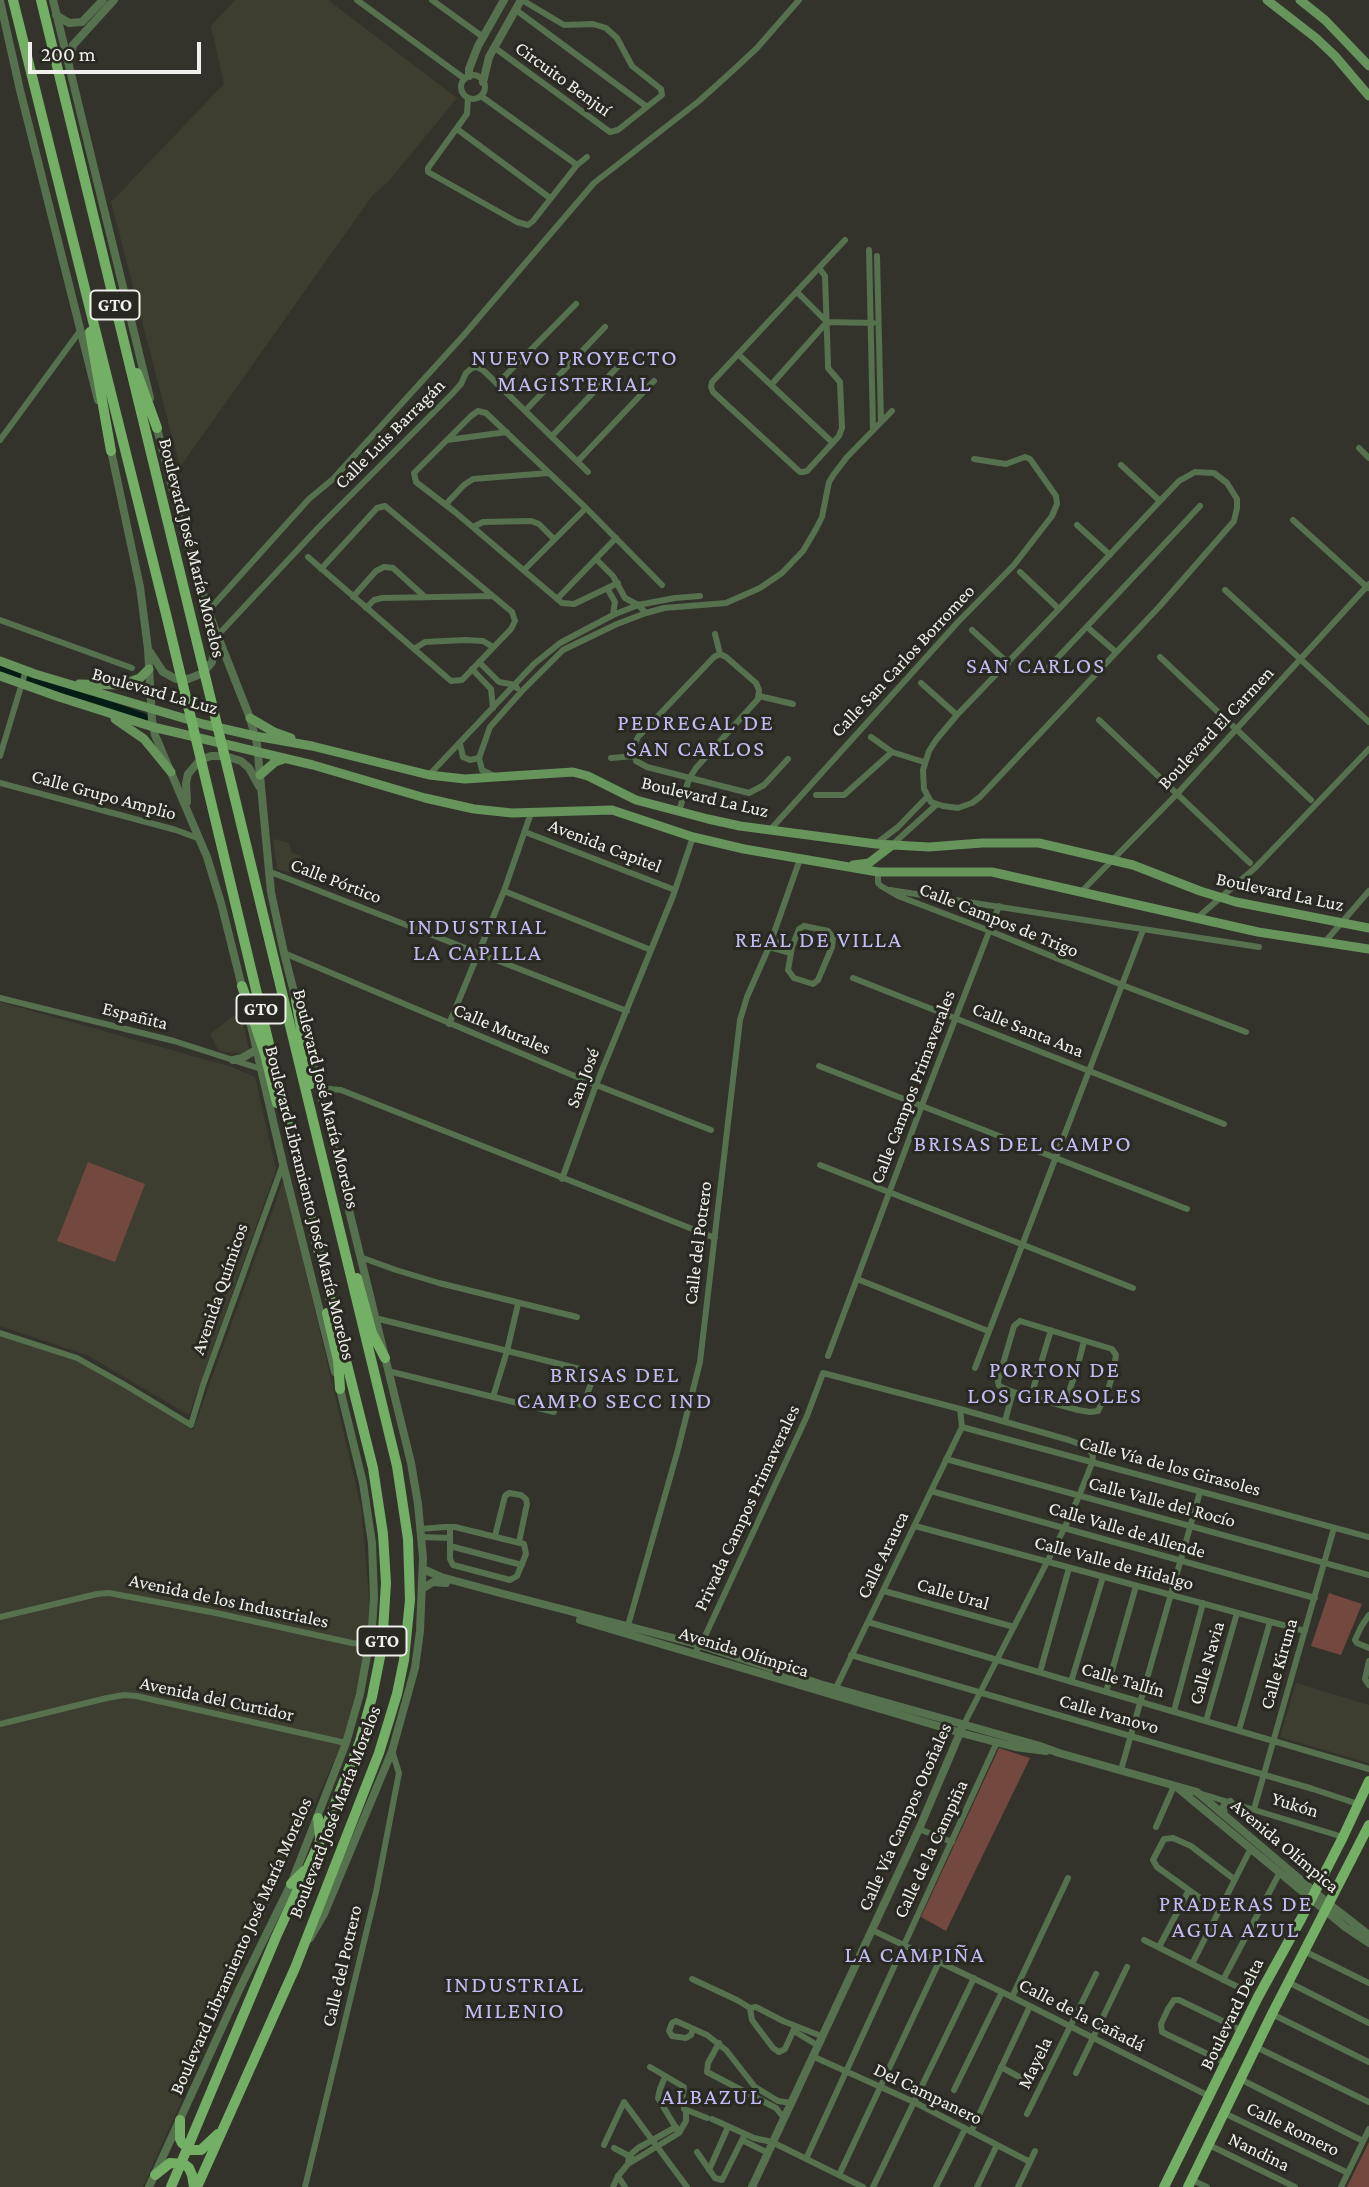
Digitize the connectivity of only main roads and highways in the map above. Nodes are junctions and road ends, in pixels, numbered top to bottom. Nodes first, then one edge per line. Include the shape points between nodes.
1 (13, 0) edge
2 (41, 0) edge
3 (1267, 0) edge
4 (1300, 0) edge
5 (1369, 66) edge
6 (1369, 96) edge
7 (89, 303) junction
8 (121, 332) junction
9 (157, 428) road end
10 (111, 451) road end
11 (0, 660) edge
12 (149, 669) road end
13 (0, 676) edge
14 (23, 677) junction
15 (72, 685) junction
16 (104, 712) junction
17 (250, 718) road end
18 (313, 746) junction
19 (286, 759) junction
20 (171, 772) road end
21 (260, 775) road end
22 (636, 800) junction
23 (632, 816) junction
24 (876, 844) junction
25 (891, 846) junction
26 (879, 856) junction
27 (844, 867) junction
28 (877, 872) junction
29 (1369, 928) edge
30 (1369, 949) edge
31 (242, 986) road end
32 (296, 1000) road end
33 (314, 1123) junction
34 (293, 1143) junction
35 (344, 1245) junction
36 (320, 1257) junction
37 (385, 1358) road end
38 (340, 1389) road end
39 (1369, 1781) edge
40 (318, 1818) road end
41 (1369, 1825) edge
42 (320, 1841) junction
43 (1365, 1844) edge
44 (310, 1865) junction
45 (291, 1884) road end
46 (1253, 2009) junction
47 (1266, 2026) junction
48 (180, 2120) road end
49 (223, 2129) junction
50 (155, 2175) road end
51 (1190, 2183) edge
52 (171, 2187) edge
53 (195, 2187) edge
54 (1164, 2187) edge

1 - 7 main road, Boulevard José María Morelos / GTO
2 - 8 main road, Boulevard José María Morelos / GTO
3 - 6 main road via 1316,38
4 - 5 main road
7 - 10 main road
7 - 34 main road, Boulevard José María Morelos / GTO
8 - 9 main road
8 - 33 main road, Boulevard José María Morelos / GTO
11 - 14 main road, Boulevard La Luz
12 - 15 main road via 122,685
13 - 14 main road, Boulevard La Luz
14 - 15 main road, Boulevard La Luz
14 - 16 main road, Boulevard La Luz
15 - 18 main road, Boulevard La Luz via 203,724
16 - 19 main road, Boulevard La Luz
16 - 20 main road via 145,739
17 - 18 main road
18 - 22 main road, Boulevard La Luz via 429,775 465,779 573,772
19 - 21 main road
19 - 23 main road, Boulevard La Luz via 490,811 612,810
22 - 23 main road
22 - 24 main road, Boulevard La Luz via 740,826
23 - 27 main road, Boulevard La Luz via 730,847
24 - 25 main road, Boulevard La Luz
24 - 26 main road
25 - 26 main road
25 - 29 main road, Boulevard La Luz via 1051,845 1137,866 1220,898
26 - 27 main road via 869,863
26 - 28 main road
27 - 28 main road, Boulevard La Luz
28 - 30 main road, Boulevard La Luz via 992,872 1258,932
31 - 34 main road
32 - 33 main road
33 - 35 main road, Boulevard José María Morelos / GTO
34 - 36 main road, Boulevard José María Morelos / GTO
35 - 37 main road
35 - 49 main road, Boulevard José María Morelos / GTO via 405,1508 410,1600 404,1660 379,1753 302,1949
36 - 38 main road
36 - 42 main road, Boulevard José María Morelos / GTO via 376,1484 386,1583 382,1647 372,1698
39 - 46 main road, Boulevard Delta
40 - 42 main road
41 - 43 main road, Boulevard Delta
42 - 44 main road, Boulevard José María Morelos / GTO
43 - 47 main road, Boulevard Delta
44 - 45 main road
44 - 52 main road, Boulevard José María Morelos / GTO
46 - 47 main road via 1264,2014
46 - 54 main road, Boulevard Delta
47 - 51 main road, Boulevard Delta
48 - 49 main road via 180,2139 195,2151 205,2148
49 - 53 main road, Boulevard José María Morelos / GTO
50 - 53 main road via 170,2163 184,2164

